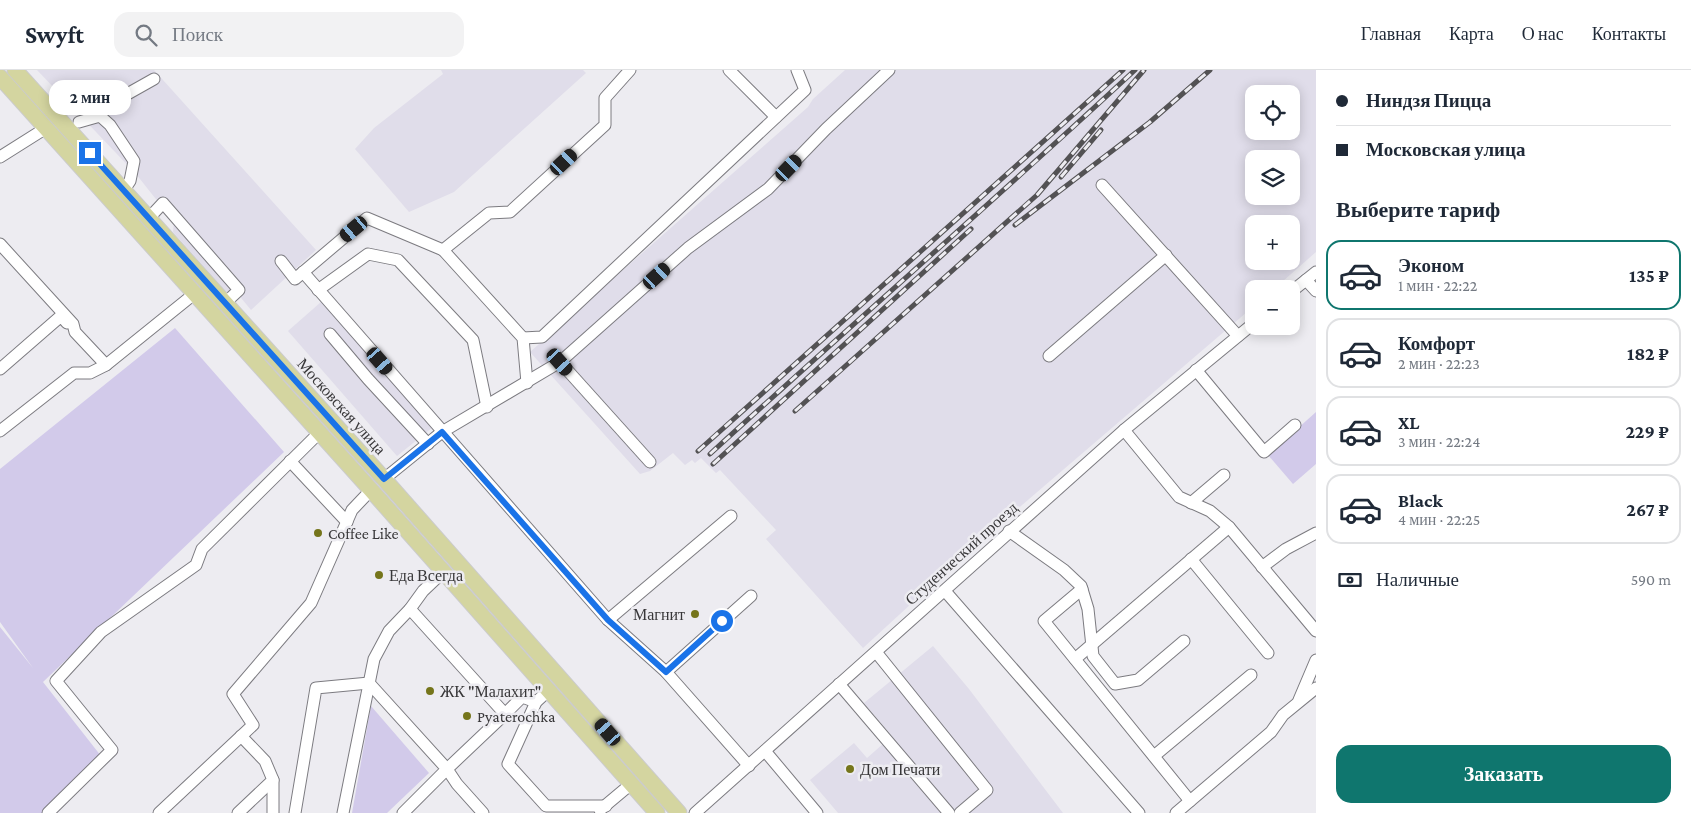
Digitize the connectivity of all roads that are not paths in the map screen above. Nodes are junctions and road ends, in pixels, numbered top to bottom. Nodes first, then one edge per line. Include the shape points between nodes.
1 (15, 70) edge
2 (630, 70) edge
3 (729, 70) edge
4 (797, 70) edge
5 (889, 70) edge
6 (0, 77) edge
7 (154, 79) dead end
8 (776, 117) junction
9 (73, 125) junction
10 (46, 128) junction
11 (0, 157) edge
12 (1102, 185) dead end
13 (124, 190) junction
14 (149, 218) junction
15 (0, 244) edge
16 (443, 250) junction
17 (1166, 255) junction
18 (281, 261) dead end
19 (303, 272) junction
20 (1316, 272) edge
21 (1306, 280) junction
22 (1300, 285) edge
23 (318, 290) junction
24 (1316, 291) edge
25 (194, 294) junction
26 (226, 303) junction
27 (1245, 330) edge
28 (75, 332) junction
29 (330, 334) dead end
30 (1238, 336) junction
31 (523, 338) junction
32 (1049, 356) dead end
33 (560, 362) junction
34 (106, 365) junction
35 (0, 369) edge
36 (1196, 370) junction
37 (527, 383) junction
38 (488, 407) junction
39 (1295, 424) dead end
40 (1124, 430) junction
41 (0, 431) edge
42 (442, 432) junction
43 (319, 433) junction
44 (428, 444) junction
45 (290, 461) junction
46 (650, 462) dead end
47 (1224, 475) dead end
48 (384, 479) junction
49 (371, 490) junction
50 (1191, 503) junction
51 (731, 516) dead end
52 (347, 522) junction
53 (1229, 526) junction
54 (1009, 531) junction
55 (1316, 533) edge
56 (1191, 559) junction
57 (1262, 566) junction
58 (443, 572) junction
59 (1082, 589) junction
60 (945, 591) junction
61 (751, 596) dead end
62 (410, 609) junction
63 (608, 620) junction
64 (1316, 631) edge
65 (1184, 641) dead end
66 (1091, 645) junction
67 (876, 652) junction
68 (1268, 653) dead end
69 (1075, 659) junction
70 (1316, 660) edge
71 (666, 672) junction
72 (1251, 675) dead end
73 (369, 683) junction
74 (839, 684) junction
75 (1316, 688) edge
76 (548, 690) junction
77 (536, 702) junction
78 (1298, 704) junction
79 (505, 714) junction
80 (241, 736) junction
81 (765, 751) junction
82 (1154, 756) junction
83 (749, 766) junction
84 (447, 769) junction
85 (273, 780) junction
86 (631, 784) junction
87 (1190, 801) junction
88 (602, 809) edge
89 (48, 813) edge
90 (159, 813) edge
91 (238, 813) edge
92 (273, 813) edge
93 (295, 813) edge
94 (343, 813) edge
95 (403, 813) edge
96 (483, 813) edge
97 (657, 813) edge
98 (679, 813) edge
99 (695, 813) edge
100 (817, 813) edge
101 (949, 813) edge
102 (960, 813) edge
103 (1138, 813) edge
104 (1176, 813) edge

1 - 9 main road, Московская улица
2 - 16 street via 605,98 604,125 510,212 490,212
3 - 8 street
4 - 8 street via 805,90
5 - 33 street via 768,189 684,251
6 - 10 main road
7 - 9 street
8 - 31 street via 542,336
9 - 13 main road, Московская улица
9 - 13 street via 100,116 125,146 134,161 130,181
10 - 11 street
10 - 25 main road
12 - 17 street
13 - 14 main road, Московская улица
14 - 26 main road, Московская улица
14 - 26 street via 164,204 239,290
15 - 28 street via 73,324
16 - 19 street via 366,218
16 - 31 street
17 - 30 street
17 - 32 street
18 - 19 street via 295,279
19 - 23 street
20 - 21 street
21 - 22 street
21 - 24 street
23 - 38 street via 368,254 398,260 473,340
23 - 42 street
25 - 34 street
25 - 43 main road
26 - 48 main road, Московская улица
27 - 30 street, Студенческий проезд
28 - 34 street
28 - 35 street via 61,316
29 - 44 street
30 - 36 street, Студенческий проезд
31 - 37 street
33 - 37 street
33 - 46 street
34 - 41 street via 90,374 74,373
36 - 39 street via 1264,452
36 - 40 street, Студенческий проезд
37 - 38 street
38 - 42 street
40 - 50 street via 1179,497
40 - 54 street, Студенческий проезд
42 - 44 street
42 - 63 street
43 - 45 street
43 - 49 main road
44 - 48 street
45 - 52 street
45 - 89 street via 202,549 196,565 101,632 56,681 112,750
47 - 50 street
48 - 98 main road, Московская улица
49 - 52 street via 352,510
49 - 58 main road
50 - 53 street via 1210,511
51 - 63 street
52 - 80 street via 311,603 233,694 253,725
53 - 56 street
53 - 57 street
54 - 59 street via 1064,570
54 - 60 street, Студенческий проезд
55 - 57 street
56 - 66 street
56 - 68 street
57 - 64 street
58 - 62 street
58 - 76 main road
59 - 66 street via 1088,610
59 - 69 street via 1044,621
60 - 67 street, Студенческий проезд
60 - 103 street
61 - 71 street
62 - 73 street via 389,630 374,659
62 - 79 street
63 - 71 street
65 - 66 street via 1138,680 1115,684 1094,656
66 - 69 street
67 - 74 street, Студенческий проезд
67 - 102 street via 987,790
69 - 82 street
70 - 78 street
71 - 83 street
72 - 82 street
73 - 84 street
73 - 93 street via 316,688
73 - 94 street
74 - 81 street, Студенческий проезд
74 - 101 street
75 - 78 street
76 - 77 street
76 - 86 main road
77 - 79 street via 522,697
77 - 88 street via 508,764 546,806
78 - 87 street via 1283,715 1271,732
79 - 84 street
80 - 85 street via 265,761
80 - 90 street
81 - 83 street, Студенческий проезд
81 - 100 street
82 - 87 street
83 - 99 street, Студенческий проезд
84 - 95 street
84 - 96 street
85 - 91 street
85 - 92 street
86 - 88 street
86 - 97 main road
87 - 104 street

